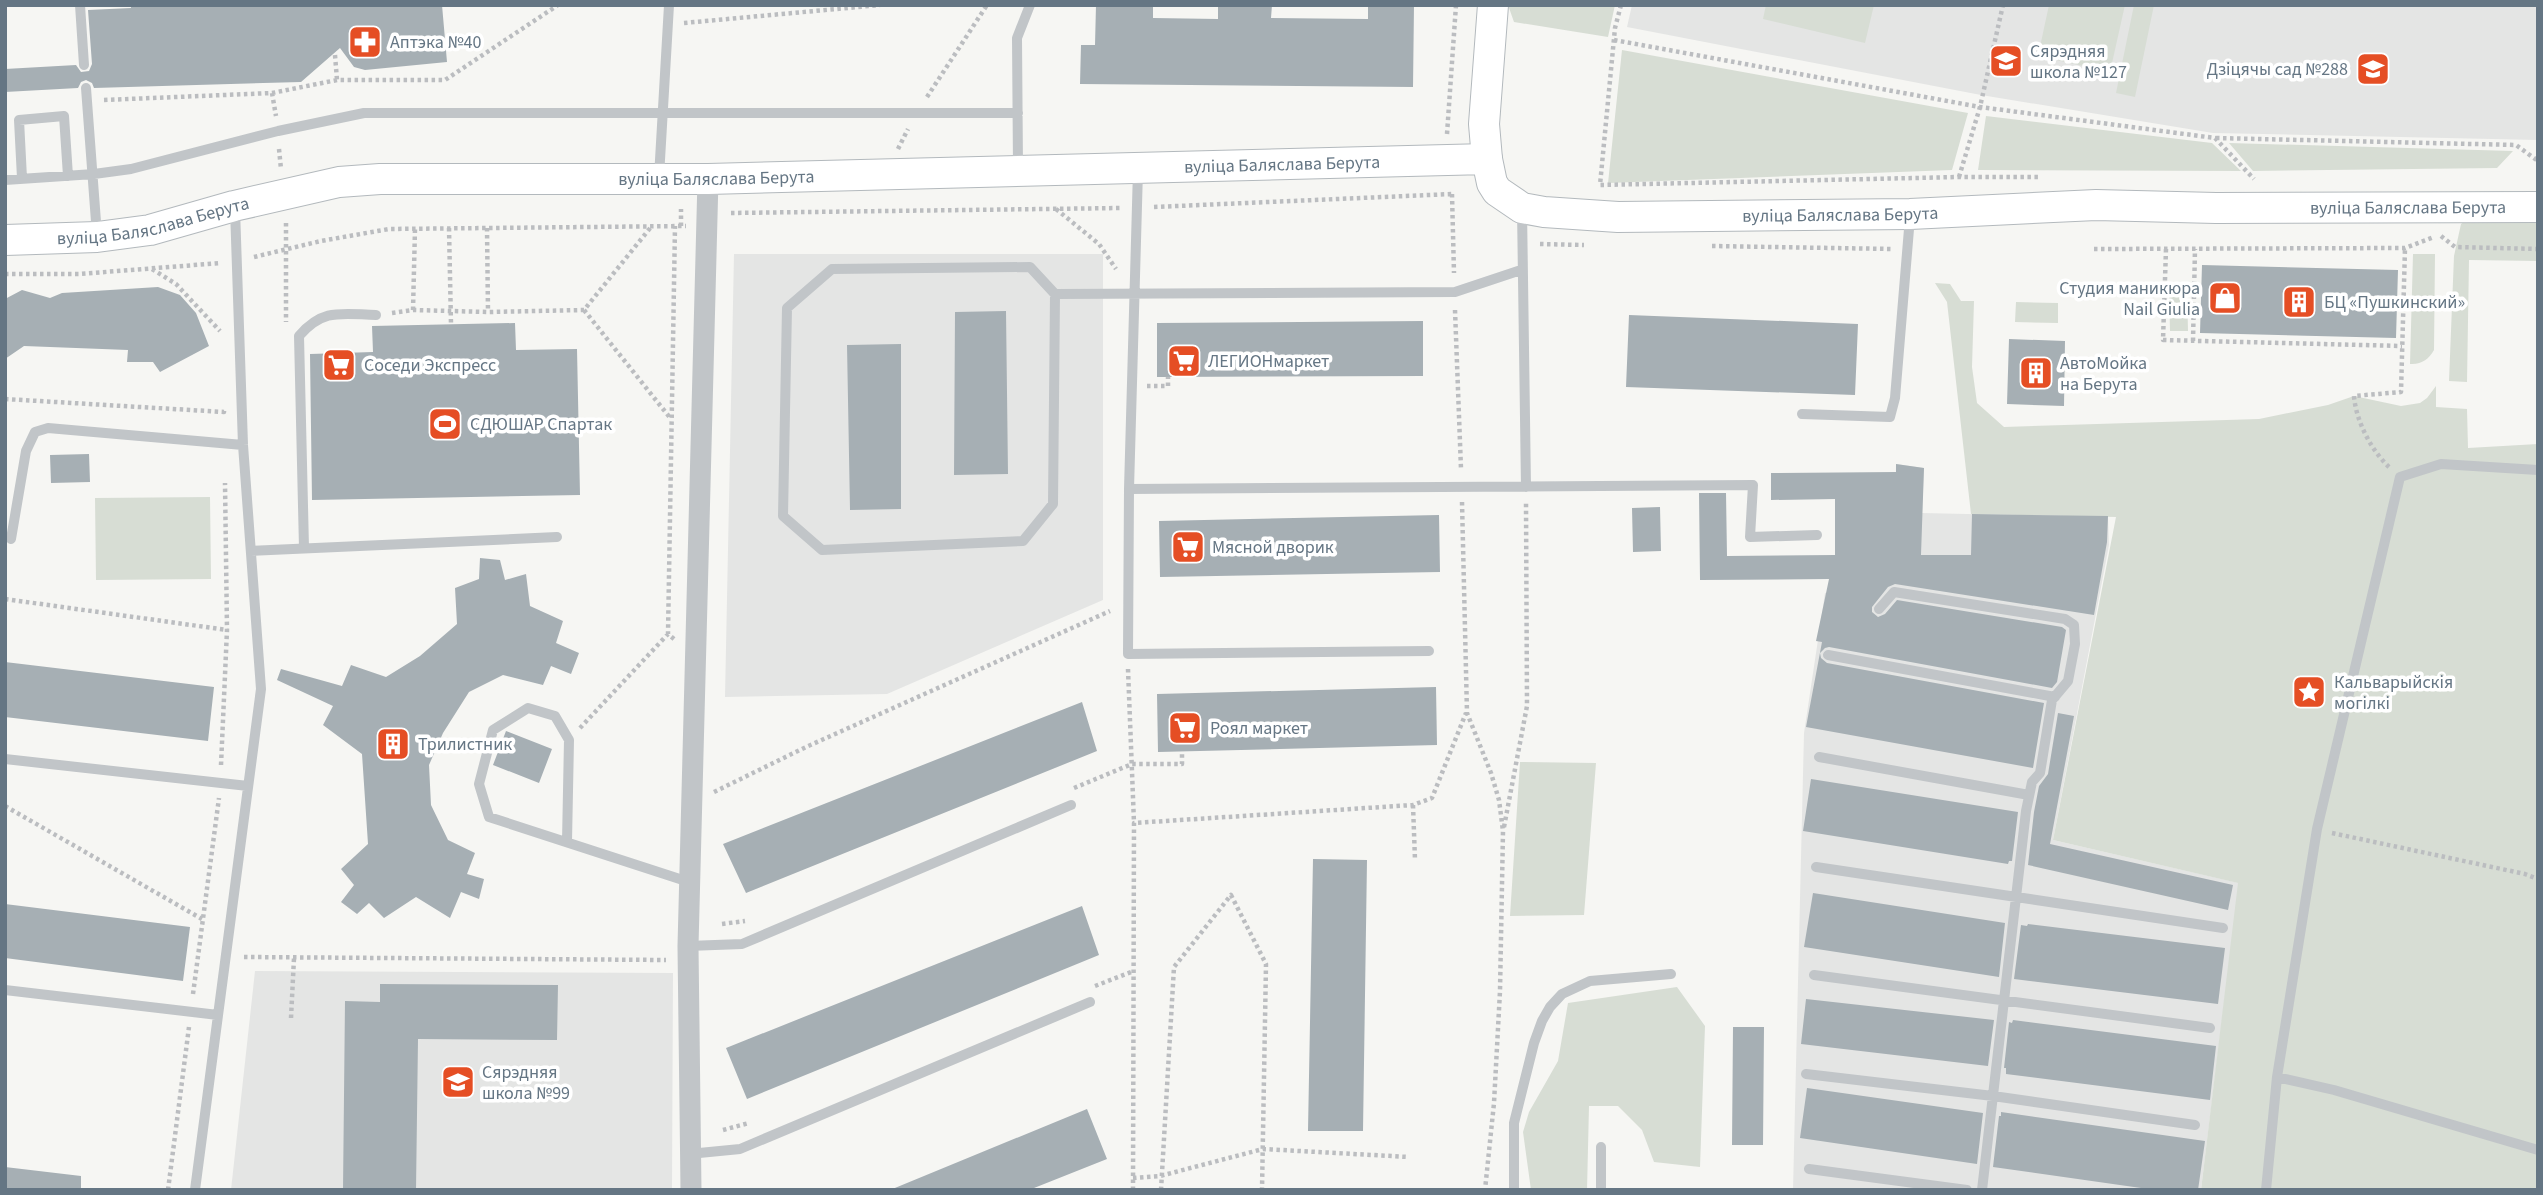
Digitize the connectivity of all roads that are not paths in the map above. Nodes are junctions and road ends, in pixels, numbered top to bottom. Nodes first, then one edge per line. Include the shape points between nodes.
1 (80, 5) edge
2 (669, 5) edge
3 (1030, 5) edge
4 (1493, 5) edge
5 (83, 65) dead end
6 (86, 88) dead end
7 (1018, 113) junction
8 (661, 114) junction
9 (1487, 159) junction
10 (1138, 167) junction
11 (1018, 171) junction
12 (94, 174) junction
13 (68, 176) junction
14 (22, 178) junction
15 (659, 178) junction
16 (708, 179) junction
17 (5, 180) edge
18 (234, 206) junction
19 (2538, 207) edge
20 (1522, 208) junction
21 (1910, 215) junction
22 (97, 237) junction
23 (5, 240) edge
24 (1521, 270) junction
25 (1055, 294) junction
26 (1135, 294) junction
27 (376, 315) road end
28 (1802, 414) dead end
29 (243, 445) junction
30 (2538, 470) edge
31 (1526, 486) junction
32 (1129, 489) junction
33 (1817, 535) dead end
34 (557, 537) dead end
35 (11, 539) dead end
36 (304, 548) junction
37 (251, 551) junction
38 (1879, 608) dead end
39 (1429, 651) dead end
40 (1828, 655) dead end
41 (2055, 697) junction
42 (1819, 757) dead end
43 (5, 759) edge
44 (248, 786) junction
45 (2029, 795) junction
46 (1072, 805) dead end
47 (566, 842) junction
48 (1816, 867) dead end
49 (689, 882) junction
50 (2016, 898) junction
51 (2223, 928) dead end
52 (685, 945) junction
53 (1671, 974) dead end
54 (1814, 975) dead end
55 (5, 990) edge
56 (2004, 1000) junction
57 (1090, 1002) dead end
58 (218, 1015) junction
59 (2210, 1028) dead end
60 (1806, 1074) dead end
61 (2277, 1077) junction
62 (1993, 1096) junction
63 (2195, 1125) dead end
64 (690, 1146) junction
65 (1601, 1147) dead end
66 (2538, 1150) edge
67 (1809, 1169) dead end
68 (195, 1190) edge
69 (691, 1190) edge
70 (1514, 1190) edge
71 (1601, 1190) edge
72 (1967, 1190) edge
73 (1982, 1190) edge
74 (2266, 1190) edge

1 - 5 lane
2 - 8 lane
3 - 7 lane via 1017,38
4 - 9 street via 1484,124
6 - 12 lane
7 - 8 lane
7 - 11 lane
8 - 12 lane via 364,113
8 - 15 lane
9 - 10 street, вуліца Баляслава Берута
9 - 20 street, вуліца Баляслава Берута via 1497,191
10 - 11 street, вуліца Баляслава Берута
10 - 26 lane
11 - 16 street, вуліца Баляслава Берута
12 - 13 lane
12 - 22 lane
13 - 14 lane
13 - 14 lane via 64,116 19,120
14 - 17 lane
15 - 16 street, вуліца Баляслава Берута
15 - 18 street, вуліца Баляслава Берута via 380,179 339,182
16 - 49 street
18 - 22 street, вуліца Баляслава Берута via 150,230
18 - 29 lane
19 - 21 street, вуліца Баляслава Берута via 2096,205
20 - 21 street, вуліца Баляслава Берута via 1618,217
20 - 24 lane
21 - 28 lane via 1890,417
22 - 23 street, вуліца Баляслава Берута
24 - 26 lane via 1455,292
24 - 31 lane
25 - 25 lane via 1030,267 832,268 787,308 783,516 822,550 1023,541 1053,504
25 - 26 lane
26 - 32 lane
27 - 36 lane via 336,314 312,321 299,336
29 - 35 lane via 48,428 35,432 26,451
29 - 37 lane
30 - 61 lane via 2441,464 2400,477 2317,830
31 - 32 lane
31 - 33 lane via 1753,485 1750,537
32 - 39 lane via 1128,654
34 - 36 lane
36 - 37 lane
37 - 44 lane via 261,689
38 - 41 lane via 1894,592 2065,619 2074,625 2074,644 2068,681
40 - 41 lane
41 - 45 lane via 2040,773
42 - 45 lane
43 - 44 lane
44 - 58 lane
45 - 50 lane
46 - 52 lane via 742,944
47 - 47 lane via 489,817 479,784 493,730 528,708 555,716 569,740
47 - 49 lane
48 - 50 lane
49 - 52 street
50 - 51 lane
50 - 56 lane
52 - 64 street
53 - 70 lane via 1590,981 1562,994 1550,1007 1534,1043 1514,1123
54 - 56 lane
55 - 58 lane
56 - 59 lane
56 - 62 lane
57 - 64 lane via 740,1149
58 - 68 lane
60 - 62 lane
61 - 66 lane
61 - 74 lane
62 - 63 lane
62 - 73 lane
64 - 69 street
65 - 71 lane
67 - 72 lane

